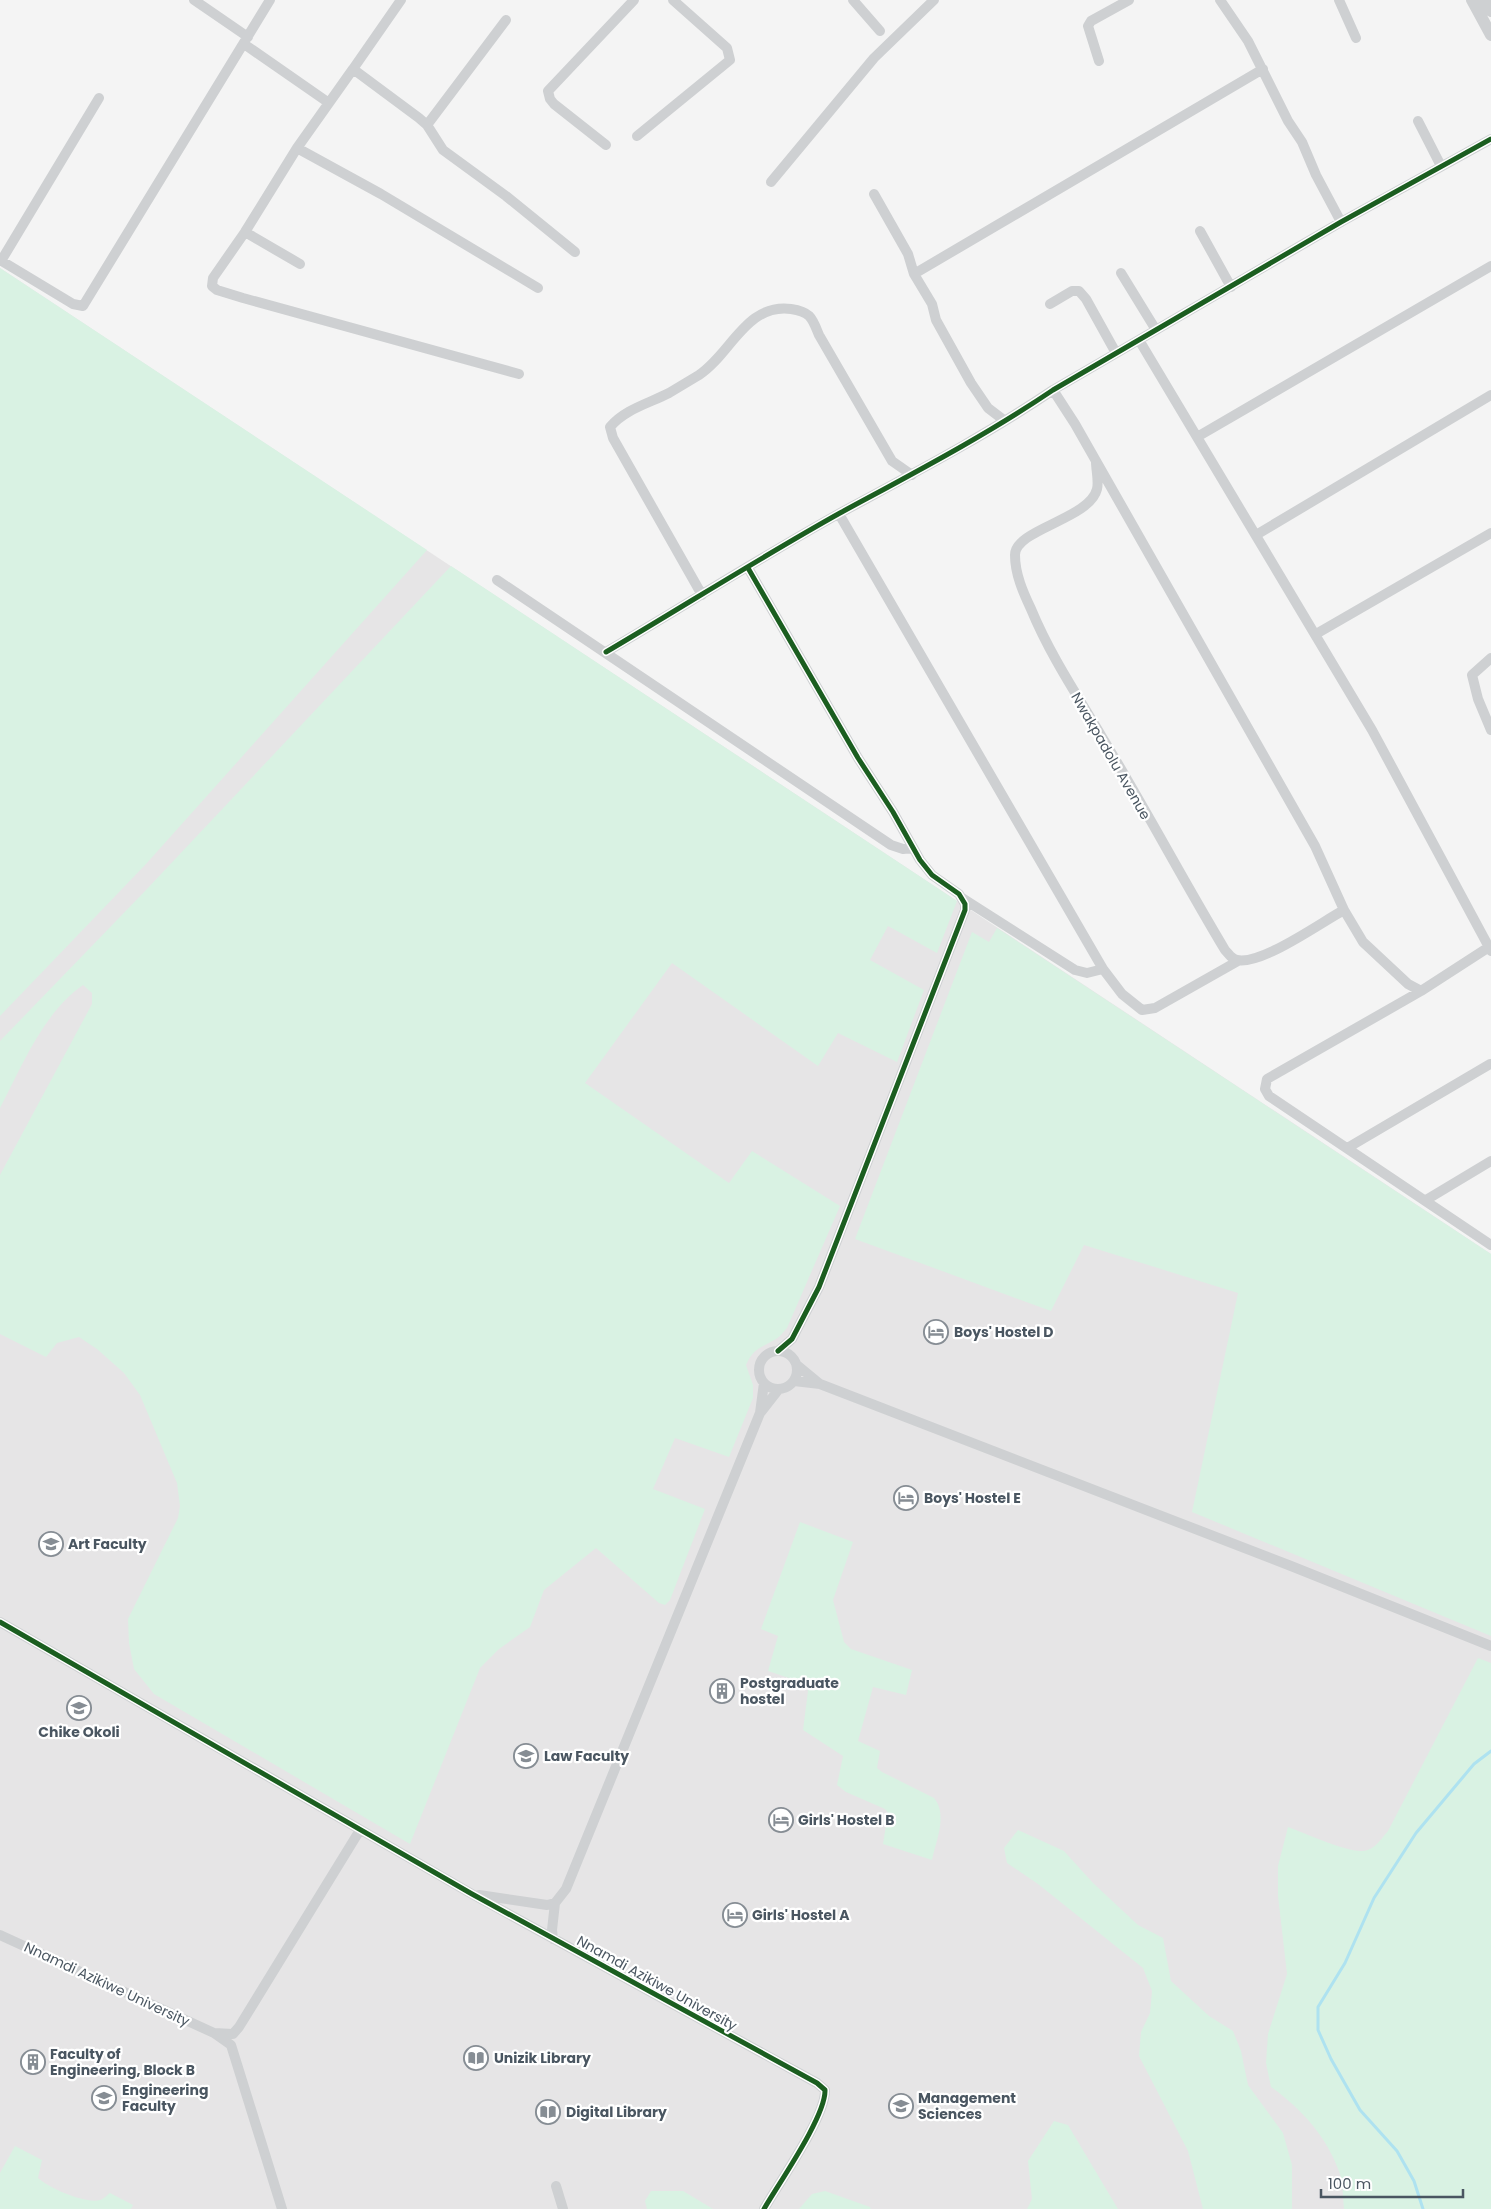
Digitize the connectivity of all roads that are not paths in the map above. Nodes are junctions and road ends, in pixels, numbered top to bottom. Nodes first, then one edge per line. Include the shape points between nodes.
1 (194, 0) edge
2 (270, 0) edge
3 (400, 0) edge
4 (634, 0) edge
5 (673, 0) edge
6 (852, 0) edge
7 (934, 0) edge
8 (1130, 0) edge
9 (1220, 0) edge
10 (1339, 0) edge
11 (1472, 0) edge
12 (1486, 0) edge
13 (1491, 10) edge
14 (506, 20) dead end
15 (880, 31) dead end
16 (1491, 35) edge
17 (1356, 38) dead end
18 (246, 41) junction
19 (1099, 61) dead end
20 (353, 68) junction
21 (1263, 69) junction
22 (100, 98) dead end
23 (329, 103) junction
24 (1418, 121) dead end
25 (427, 124) junction
26 (637, 136) dead end
27 (1491, 139) edge
28 (606, 145) dead end
29 (297, 148) junction
30 (1441, 166) junction
31 (771, 182) dead end
32 (874, 194) dead end
33 (1341, 222) junction
34 (1200, 231) dead end
35 (245, 232) junction
36 (575, 252) dead end
37 (0, 261) edge
38 (300, 264) dead end
39 (1491, 266) edge
40 (1121, 273) dead end
41 (914, 274) junction
42 (1231, 287) junction
43 (538, 288) dead end
44 (1050, 304) dead end
45 (1156, 330) junction
46 (1139, 340) junction
47 (1116, 353) junction
48 (519, 374) dead end
49 (1053, 390) junction
50 (1491, 395) edge
51 (1005, 421) junction
52 (1197, 437) junction
53 (1096, 462) junction
54 (912, 475) junction
55 (839, 514) junction
56 (1491, 533) edge
57 (1256, 535) junction
58 (748, 568) junction
59 (497, 580) dead end
60 (702, 595) junction
61 (1316, 634) junction
62 (606, 652) junction
63 (1491, 658) edge
64 (1491, 730) edge
65 (913, 848) junction
66 (962, 898) junction
67 (1344, 910) junction
68 (1490, 949) edge
69 (1238, 961) junction
70 (1103, 969) junction
71 (1420, 991) junction
72 (1490, 1064) dead end
73 (1348, 1147) junction
74 (1491, 1161) edge
75 (1426, 1200) junction
76 (1491, 1245) edge
77 (792, 1339) junction
78 (778, 1351) junction
79 (795, 1361) junction
80 (794, 1381) junction
81 (764, 1382) junction
82 (820, 1384) junction
83 (779, 1389) junction
84 (760, 1413) junction
85 (0, 1622) edge
86 (1491, 1646) edge
87 (360, 1830) junction
88 (472, 1894) junction
89 (555, 1902) junction
90 (0, 1935) edge
91 (553, 1939) junction
92 (214, 2033) junction
93 (233, 2034) junction
94 (231, 2045) junction
95 (556, 2186) dead end
96 (282, 2209) edge
97 (563, 2209) edge
98 (764, 2209) edge

1 - 18 street
2 - 18 street
3 - 20 street
4 - 28 street via 548,91 554,104
5 - 26 street via 727,48 730,60
6 - 15 street
7 - 31 street via 874,58
8 - 19 street via 1091,21 1088,26
9 - 21 street
10 - 17 street
11 - 16 street
12 - 13 street
14 - 25 street
18 - 23 street
18 - 37 street via 83,306 73,304
20 - 23 street
20 - 25 street
21 - 33 street
21 - 41 street
22 - 37 street
23 - 29 street
24 - 30 street
25 - 36 street via 443,150
27 - 30 street
29 - 35 street
29 - 43 street
30 - 33 street
32 - 41 street via 908,254
33 - 42 street
34 - 42 street
35 - 38 street
35 - 48 street via 213,278 212,286 217,290
39 - 52 street
40 - 45 street
41 - 51 street via 971,383 988,408
42 - 45 street
44 - 47 street via 1072,291 1079,291
45 - 46 street
46 - 47 street
46 - 52 street
47 - 49 street
49 - 51 street
49 - 53 street
50 - 57 street
51 - 54 street
52 - 57 street
53 - 67 street via 1314,846
53 - 69 street, Nwakpadolu Avenue via 1097,489 1090,501 1018,545 1014,552 1020,586 1059,669 1225,950
54 - 55 street
54 - 60 street via 892,461 811,317 801,311 784,308 754,318 701,373 610,426 612,438
55 - 58 street
55 - 70 street
56 - 61 street
57 - 61 street
58 - 60 street
58 - 65 street
59 - 62 street
60 - 62 street
61 - 68 street via 1372,730
62 - 65 street via 891,845
63 - 64 street via 1472,675
65 - 66 street via 932,875
66 - 70 street via 1075,970 1087,973
66 - 77 street via 964,910 948,954 819,1287
67 - 69 street via 1272,952
67 - 71 street via 1363,942 1408,984
68 - 71 street
69 - 70 street via 1156,1008 1142,1010 1122,994
71 - 73 street via 1267,1078 1265,1088 1269,1096
72 - 73 street
73 - 75 street
74 - 75 street
75 - 76 street
77 - 78 street
77 - 79 street
78 - 79 street
78 - 81 street via 763,1359 760,1375
79 - 80 street via 797,1374
79 - 82 street
80 - 82 street
80 - 83 street
81 - 83 street
81 - 84 street
82 - 86 street
83 - 84 street
84 - 89 street via 566,1889
85 - 87 street, Nnamdi Azikiwe University
87 - 88 street, Nnamdi Azikiwe University
87 - 93 street
88 - 89 street via 548,1905
88 - 91 street, Nnamdi Azikiwe University
89 - 91 street
90 - 92 street, Nnamdi Azikiwe University
91 - 98 street, Nnamdi Azikiwe University via 825,2090 825,2100 814,2124
92 - 93 street, Nnamdi Azikiwe University
92 - 94 street, Nnamdi Azikiwe University
93 - 94 street
94 - 96 street
95 - 97 street

